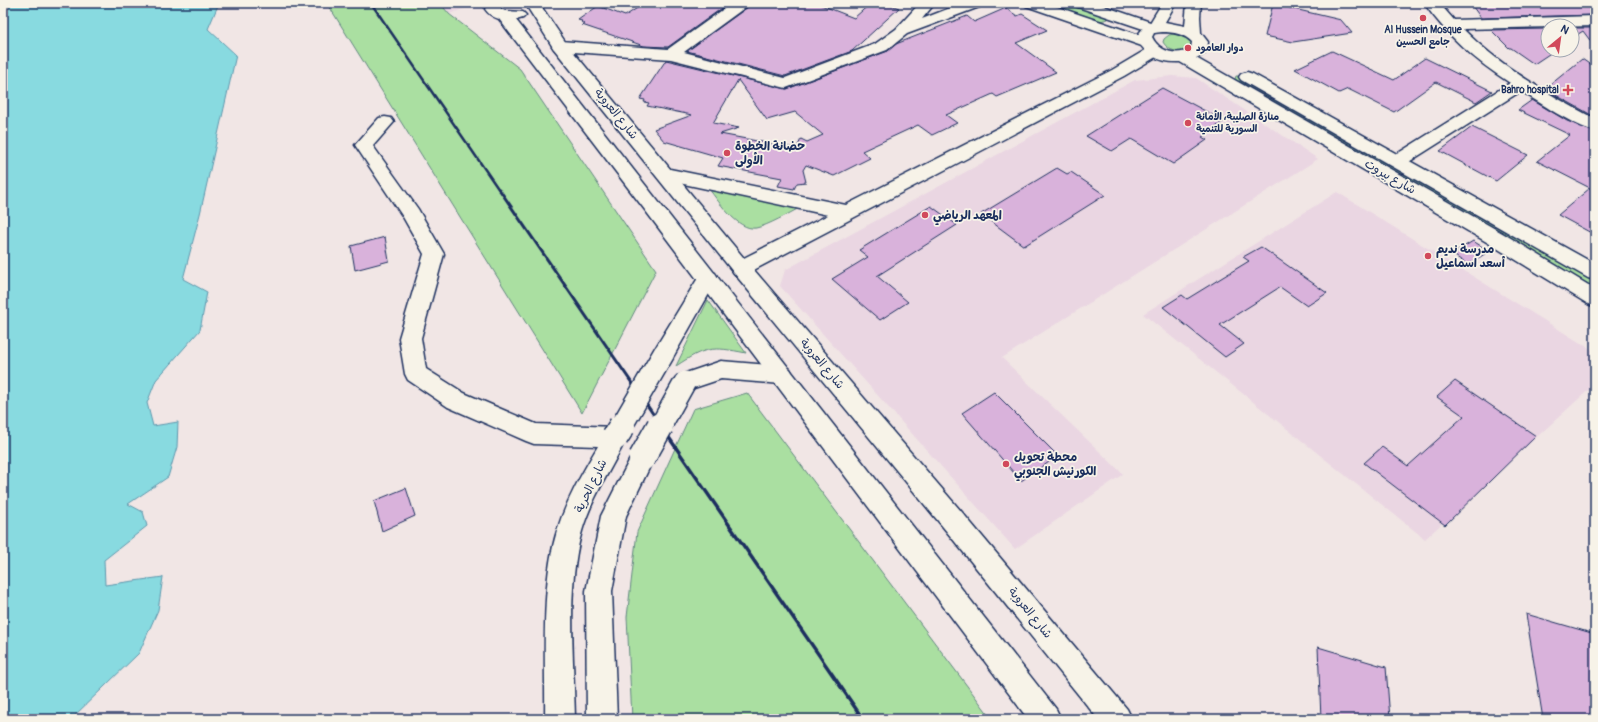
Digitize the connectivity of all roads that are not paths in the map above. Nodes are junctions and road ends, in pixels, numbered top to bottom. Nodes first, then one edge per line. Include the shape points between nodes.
1 (742, 3) edge
2 (928, 3) edge
3 (977, 3) edge
4 (1031, 3) edge
5 (1080, 3) edge
6 (1169, 3) edge
7 (1194, 3) edge
8 (1431, 3) edge
9 (533, 4) edge
10 (495, 7) edge
11 (1595, 20) edge
12 (1450, 26) junction
13 (1154, 28) junction
14 (901, 32) junction
15 (560, 46) junction
16 (1150, 46) junction
17 (1192, 47) junction
18 (671, 54) junction
19 (1520, 84) junction
20 (385, 122) dead end
21 (1595, 126) edge
22 (1398, 160) junction
23 (665, 174) junction
24 (847, 212) junction
25 (741, 268) junction
26 (1595, 273) edge
27 (708, 278) junction
28 (1595, 300) edge
29 (782, 375) junction
30 (615, 437) junction
31 (560, 719) edge
32 (602, 719) edge
33 (1046, 719) edge
34 (1117, 719) edge

1 - 18 street
2 - 14 street
3 - 14 street
4 - 16 street, شارع بيروت
5 - 13 street, شارع بيروت
6 - 13 street
7 - 17 street
8 - 12 street
9 - 10 street, شارع العروبة via 525,13
9 - 15 street, شارع العروبة
10 - 27 street, شارع العروبة
11 - 12 street
12 - 19 street via 1480,54
13 - 16 street via 1145,33 1144,38
13 - 17 street, شارع بيروت via 1170,27 1186,31
14 - 18 street via 881,47 786,83
15 - 18 street
15 - 23 street, شارع العروبة
16 - 17 street, شارع بيروت via 1168,56
16 - 24 street via 1118,73
17 - 22 street, شارع بيروت
17 - 28 street, شارع بيروت
19 - 21 street
19 - 22 street
20 - 30 street via 364,145 411,214 434,254 410,338 416,374 456,400 534,434
22 - 26 street, شارع بيروت
23 - 24 street
23 - 25 street, شارع العروبة
24 - 25 street
25 - 34 street, شارع العروبة
27 - 29 street, شارع العروبة
27 - 30 street, شارع الحرية, bridge
29 - 32 street, bridge via 721,370 686,382 642,458 614,516 599,591
29 - 33 street, شارع العروبة
30 - 31 street, شارع الحرية via 580,502 566,544 561,600

